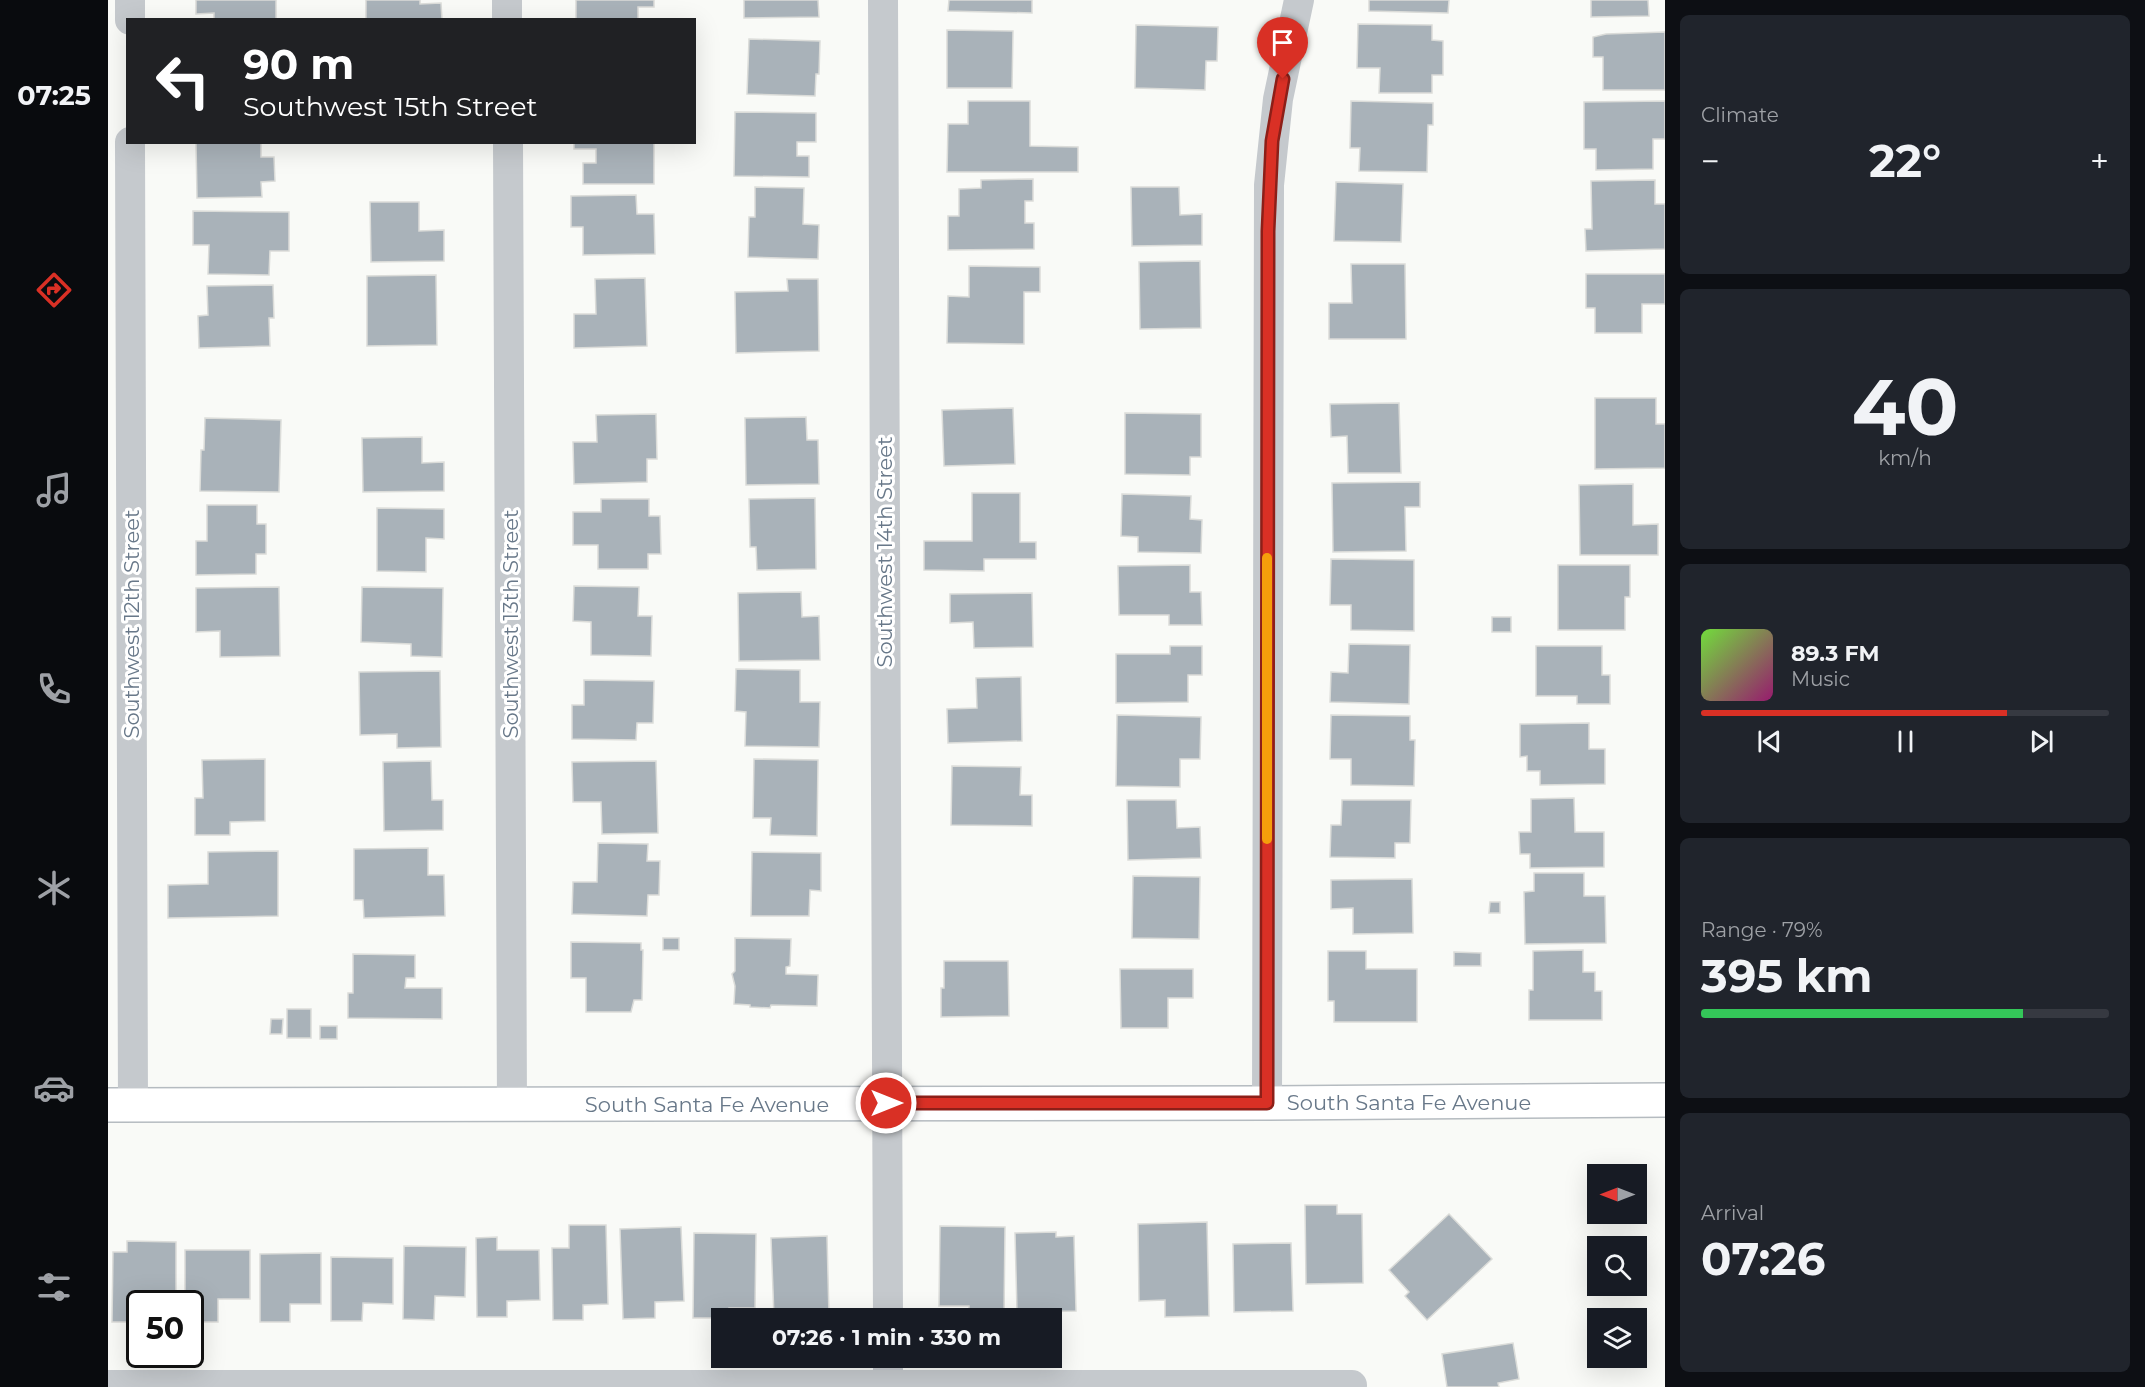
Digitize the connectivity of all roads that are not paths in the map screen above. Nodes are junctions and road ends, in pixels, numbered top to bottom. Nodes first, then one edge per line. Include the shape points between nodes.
1 (130, 0) edge
2 (507, 0) edge
3 (883, 0) edge
4 (1299, 0) edge
5 (130, 18) edge
6 (507, 18) edge
7 (130, 144) edge
8 (508, 144) edge
9 (1665, 1100) edge
10 (886, 1103) junction
11 (1267, 1103) junction
12 (120, 1105) edge
13 (512, 1105) junction
14 (888, 1308) edge
15 (888, 1376) edge
16 (108, 1385) edge
17 (1352, 1385) dead end
18 (275, 1386) edge

1 - 5 street
2 - 6 street
3 - 10 street, Southwest 14th Street
4 - 11 street via 1278,99 1269,185
7 - 12 street, Southwest 12th Street
8 - 13 street, Southwest 13th Street
9 - 11 main road, South Santa Fe Avenue
10 - 11 main road, South Santa Fe Avenue
10 - 13 main road, South Santa Fe Avenue
10 - 14 street, Southwest 14th Street
12 - 13 main road, South Santa Fe Avenue
15 - 17 street
15 - 18 street
16 - 18 street

